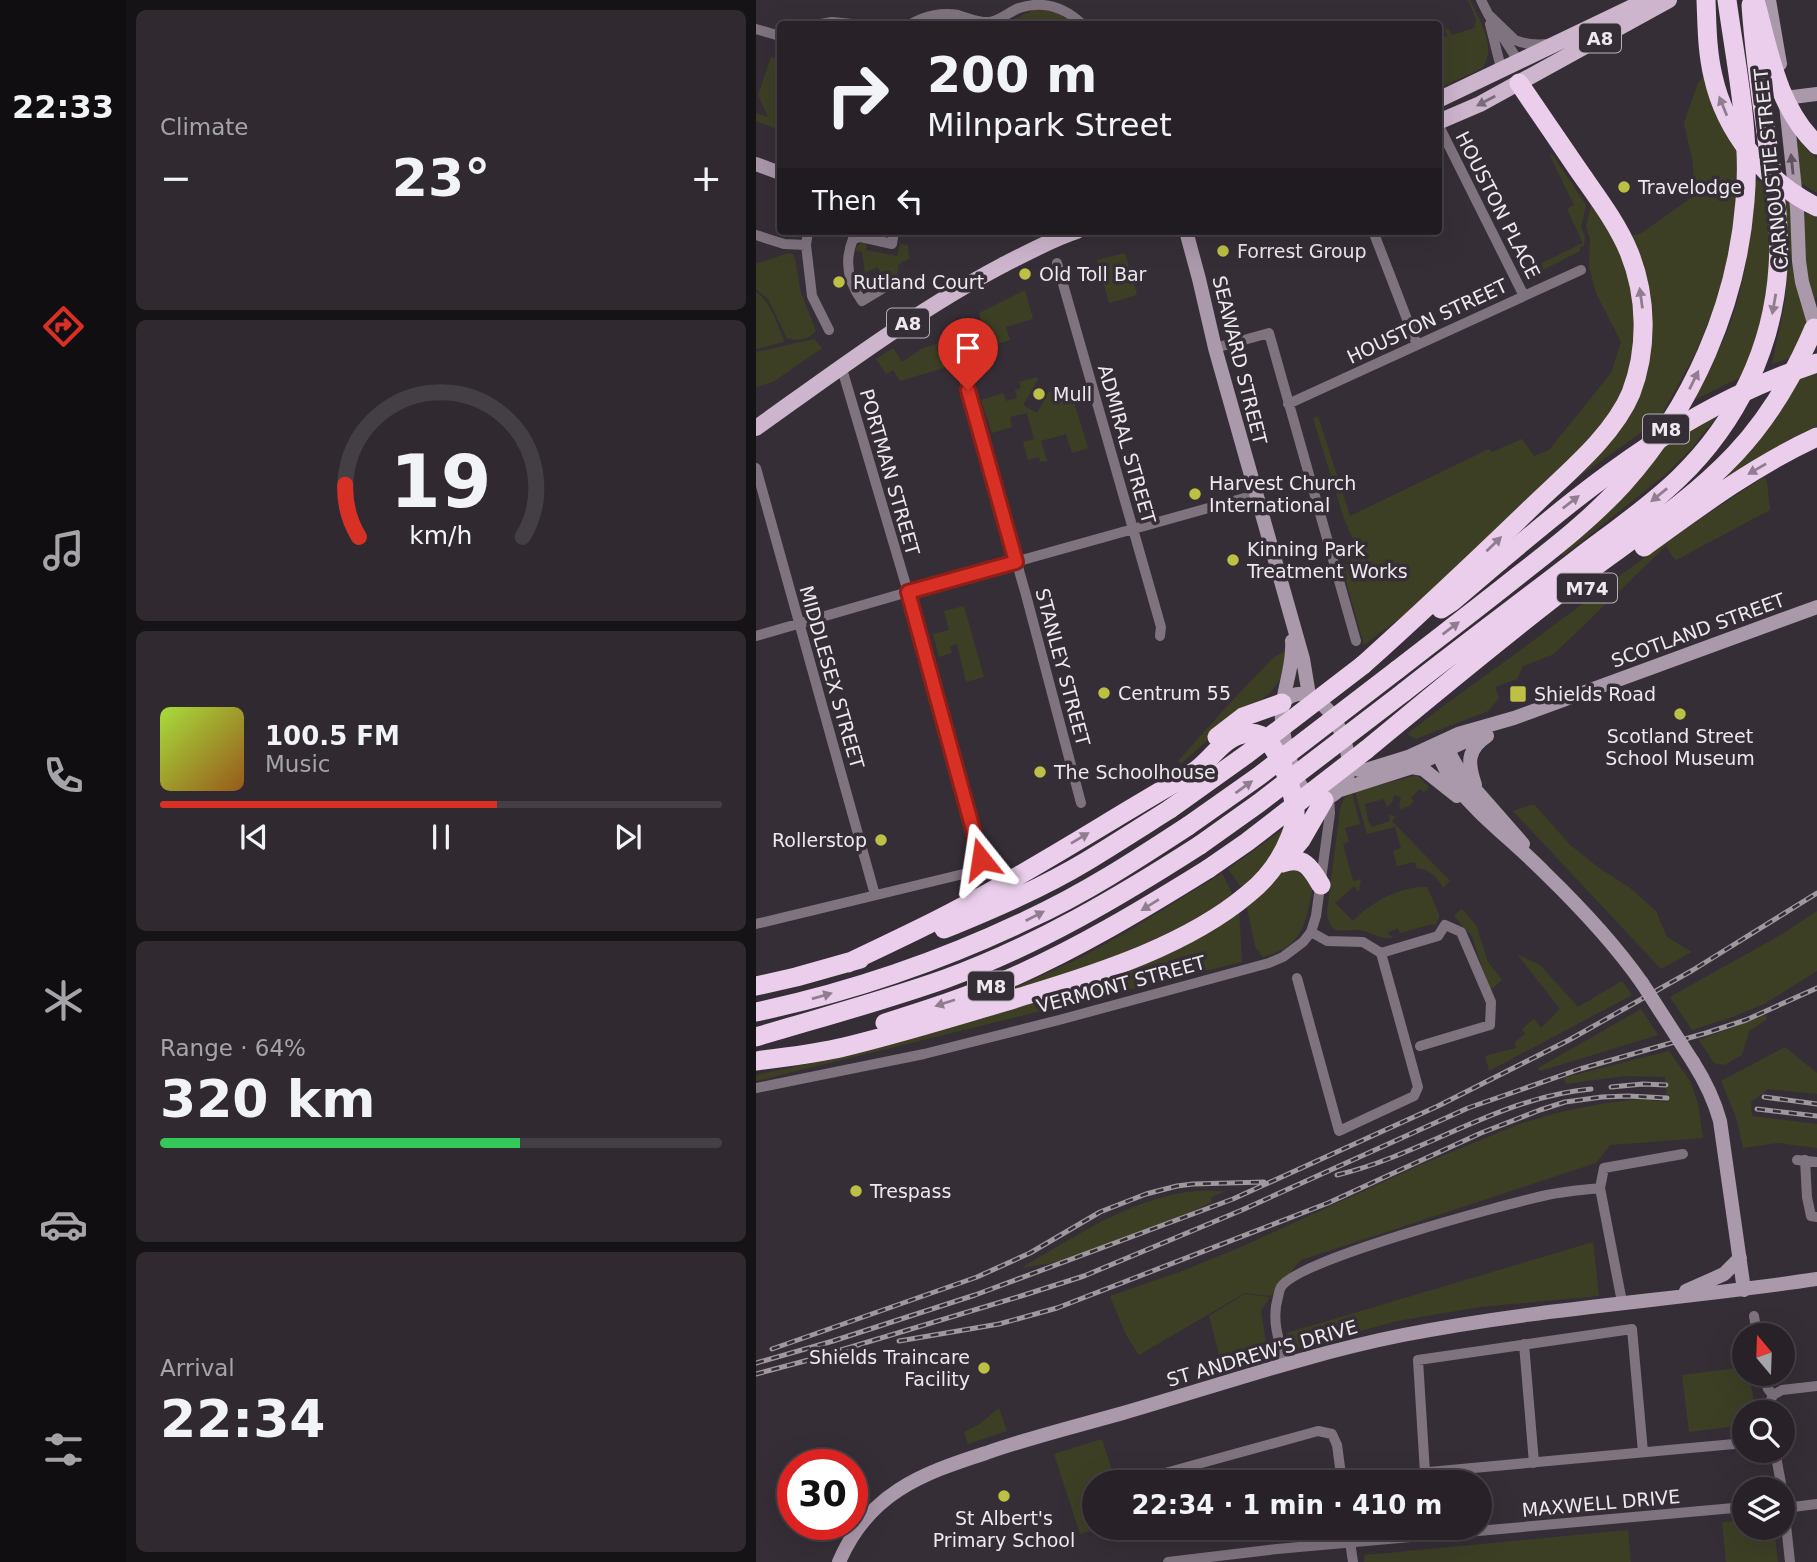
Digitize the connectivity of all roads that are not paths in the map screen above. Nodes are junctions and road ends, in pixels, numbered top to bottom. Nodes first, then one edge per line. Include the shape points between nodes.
1 (1481, 0) edge
2 (1647, 0) edge
3 (1669, 0) edge
4 (1706, 0) edge
5 (1727, 0) edge
6 (1753, 0) edge
7 (1769, 0) edge
8 (1488, 15) junction
9 (937, 20) edge
10 (917, 21) edge
11 (980, 21) edge
12 (992, 21) edge
13 (1079, 21) edge
14 (756, 29) edge
15 (777, 35) edge
16 (1557, 43) junction
17 (1519, 62) junction
18 (1504, 69) junction
19 (1525, 79) junction
20 (1817, 94) edge
21 (1442, 98) edge
22 (1785, 98) junction
23 (1442, 125) edge
24 (1442, 130) edge
25 (1817, 145) edge
26 (756, 164) edge
27 (777, 172) edge
28 (1817, 207) edge
29 (756, 235) edge
30 (807, 235) edge
31 (893, 235) edge
32 (1067, 235) edge
33 (1187, 235) edge
34 (1375, 235) edge
35 (806, 245) junction
36 (1057, 262) dead end
37 (1581, 270) dead end
38 (892, 283) dead end
39 (1524, 296) junction
40 (1816, 327) edge
41 (829, 330) dead end
42 (953, 339) dead end
43 (1417, 345) junction
44 (1215, 348) junction
45 (1817, 363) edge
46 (842, 369) junction
47 (1288, 404) junction
48 (756, 428) edge
49 (1817, 437) edge
50 (757, 475) edge
51 (1255, 495) junction
52 (1133, 528) junction
53 (1016, 562) junction
54 (908, 592) junction
55 (1817, 607) edge
56 (1432, 610) junction
57 (1291, 619) junction
58 (798, 623) junction
59 (756, 636) edge
60 (1160, 636) dead end
61 (1356, 641) dead end
62 (1309, 695) junction
63 (1283, 702) junction
64 (1514, 718) junction
65 (1441, 748) junction
66 (1366, 750) junction
67 (1349, 765) junction
68 (1412, 767) junction
69 (1478, 793) junction
70 (1331, 796) junction
71 (1145, 799) junction
72 (1081, 803) dead end
73 (1476, 809) junction
74 (1545, 872) junction
75 (1270, 874) junction
76 (1321, 885) junction
77 (876, 895) junction
78 (756, 924) edge
79 (1311, 932) junction
80 (1381, 953) junction
81 (848, 963) junction
82 (1297, 978) dead end
83 (756, 986) edge
84 (756, 1012) edge
85 (756, 1035) edge
86 (1420, 1046) dead end
87 (756, 1060) edge
88 (756, 1088) edge
89 (1683, 1154) dead end
90 (1817, 1162) edge
91 (1600, 1188) junction
92 (1817, 1217) edge
93 (1740, 1258) junction
94 (1817, 1279) edge
95 (1744, 1290) junction
96 (1661, 1298) junction
97 (1622, 1303) junction
98 (1754, 1316) dead end
99 (1755, 1323) edge
100 (1524, 1343) junction
101 (1286, 1364) junction
102 (1767, 1386) edge
103 (1817, 1386) edge
104 (1773, 1395) junction
105 (1771, 1400) edge
106 (1732, 1444) edge
107 (1643, 1452) junction
108 (1534, 1463) junction
109 (1176, 1470) edge
110 (1341, 1470) edge
111 (1424, 1470) edge
112 (1457, 1470) edge
113 (1795, 1503) edge
114 (1817, 1504) edge
115 (1732, 1508) edge
116 (1788, 1540) edge
117 (1350, 1542) junction
118 (839, 1562) edge
119 (1168, 1562) edge
120 (1353, 1562) edge
121 (1790, 1562) edge

1 - 8 street
2 - 16 main road, A8
3 - 19 main road, A8
28 -> 4 highway, bridge via 1766,170 1734,130 1712,73
84 -> 5 highway, M8, bridge via 825,996 927,962 1028,920 1124,868 1259,776 1397,670 1525,571 1623,483 1688,391 1731,282 1742,228 1746,156
6 - 25 highway, bridge via 1782,95
6 -> 85 highway, M8, bridge via 1754,50 1778,227 1777,288 1754,372 1734,411 1704,452 1670,486 1259,803 1095,910 947,978
7 - 22 street, CARNOUSTIE STREET
8 - 16 street via 1521,43
8 - 17 street
8 - 18 street
9 - 10 street
9 - 11 street via 957,15
12 - 13 street via 1019,7 1048,3
14 - 15 street
16 - 17 main road, A8
17 - 18 main road, A8
17 - 19 main road
18 - 19 main road
18 - 21 main road, A8
19 -> 23 main road, A8
56 -> 19 highway, M8 via 1618,417 1631,392 1642,345 1641,290 1629,252
20 - 22 street
40 -> 22 street, CARNOUSTIE STREET via 1799,261
24 - 39 street, HOUSTON PLACE
26 - 27 street
29 - 35 street
30 - 35 street
31 - 38 street via 892,244 853,239 848,251 848,270 862,301
32 - 46 main road, A8 via 965,285
33 - 44 street, SEAWARD STREET
34 - 43 street
35 - 41 street via 812,296
36 - 52 street, ADMIRAL STREET
37 - 39 street, HOUSTON STREET
39 - 43 street, HOUSTON STREET
40 - 66 highway, M8 via 1772,407 1715,474
42 - 53 street, STANLEY STREET
43 - 47 street, HOUSTON STREET
44 - 47 street via 1269,333
44 - 51 street, SEAWARD STREET
56 -> 45 highway, bridge via 1453,601 1560,510 1668,433 1719,404
46 - 48 main road, A8
46 - 54 street, PORTMAN STREET
47 - 61 street
49 -> 66 highway, M74 via 1716,495
50 - 58 street, MIDDLESEX STREET
51 - 52 street
51 - 57 street, SEAWARD STREET
52 - 53 street
52 - 60 street, ADMIRAL STREET
53 - 54 street
53 - 72 street, STANLEY STREET
54 - 58 street
54 - 77 street, PORTMAN STREET via 984,869
55 - 64 street, SCOTLAND STREET
56 - 81 highway, M8, bridge via 1247,754 1086,862 999,907
57 - 62 street, SEAWARD STREET
57 - 63 street, SEAWARD STREET via 1293,653
58 - 59 street
58 - 77 street, MIDDLESEX STREET
62 - 63 street via 1298,693
62 - 67 street via 1333,718
63 - 70 street, SEAWARD STREET via 1285,741 1300,785 1316,799
63 - 71 highway, M8 via 1243,717
64 - 65 street, SCOTLAND STREET via 1458,734
64 - 69 street via 1474,747 1469,769
65 - 67 street, SCOTLAND STREET via 1366,770
65 - 68 street, SCOTLAND STREET
65 - 69 street
65 - 73 street via 1452,782
66 -> 87 highway, M8, bridge via 1208,869 1059,955 954,1001
67 - 70 street via 1347,779
68 - 70 street, SCOTLAND STREET
68 - 73 street via 1423,769
69 - 74 street
70 - 75 highway
70 - 76 street
71 - 75 highway via 1199,769 1237,735 1260,735 1271,744 1283,767 1296,812 1292,834
81 -> 71 highway, M8 via 960,908
73 - 74 street
74 - 93 street, bridge via 1623,955 1708,1086 1720,1121
75 - 76 highway via 1295,860 1314,872
75 - 87 highway via 1218,917 1090,975 841,1048
76 - 79 street
77 - 78 street
79 - 80 street via 1327,941 1363,942
79 - 88 street, VERMONT STREET via 1295,950 1269,963 924,1054
80 - 82 street via 1418,1087 1414,1096 1339,1131
80 - 86 street via 1438,936 1445,925 1461,932 1492,1002 1490,1025
81 - 83 highway, M8
89 - 91 street via 1604,1168
90 - 92 street via 1801,1160 1811,1216
91 - 97 street
91 - 101 street via 1548,1195 1454,1220 1303,1271 1281,1286 1273,1310
93 - 95 street
93 - 96 street via 1724,1274
94 - 95 street, ST ANDREW'S DRIVE
95 - 96 street, ST ANDREW'S DRIVE
96 - 97 street, ST ANDREW'S DRIVE
97 - 101 street, ST ANDREW'S DRIVE via 1426,1331
98 - 99 street
100 - 107 street via 1632,1329
100 - 108 street
100 - 111 street via 1418,1360
101 - 118 street, ST ANDREW'S DRIVE via 1046,1433 933,1471 873,1510
102 - 104 street
103 - 104 street
104 - 105 street
106 - 107 street
107 - 108 street
108 - 112 street
109 - 110 street via 1318,1431 1332,1434
113 - 114 street
115 - 117 street, MAXWELL DRIVE
116 - 121 street
117 - 119 street, MAXWELL DRIVE
117 - 120 street

